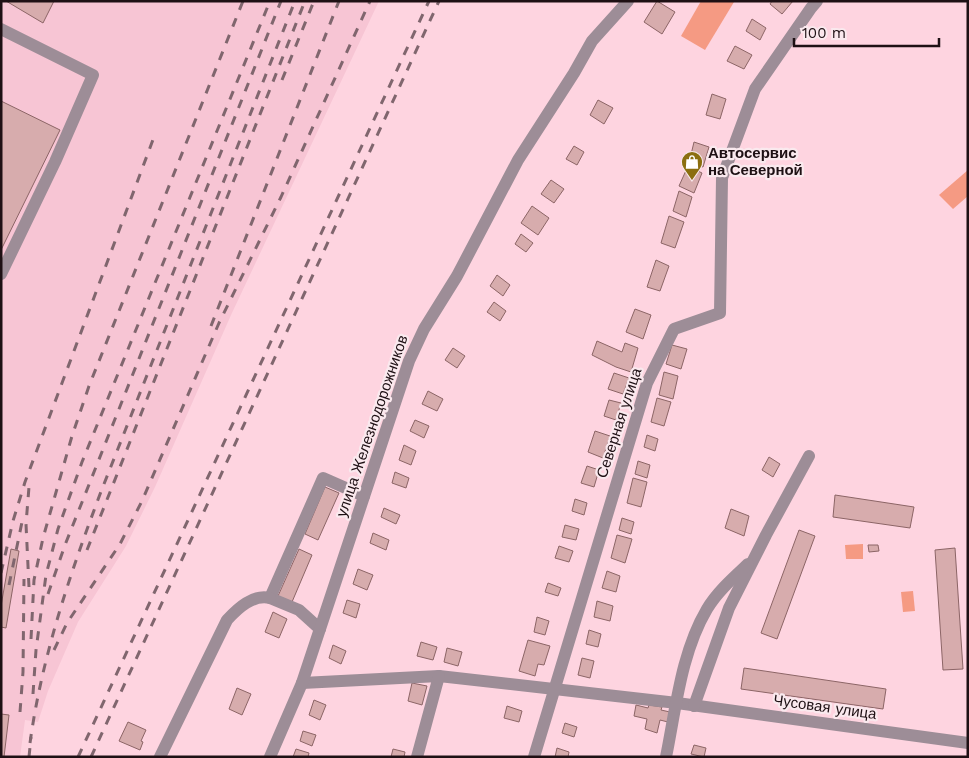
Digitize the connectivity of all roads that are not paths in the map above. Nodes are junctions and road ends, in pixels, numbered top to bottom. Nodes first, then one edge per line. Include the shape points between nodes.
1 (628, 1) edge
2 (817, 1) edge
3 (1, 29) edge
4 (1, 274) edge
5 (810, 456) dead end
6 (364, 496) junction
7 (754, 559) junction
8 (270, 598) junction
9 (320, 629) junction
10 (440, 676) junction
11 (302, 683) junction
12 (554, 690) junction
13 (677, 704) junction
14 (694, 706) junction
15 (968, 742) edge
16 (160, 757) edge
17 (270, 757) edge
18 (417, 757) edge
19 (534, 757) edge
20 (666, 757) edge

1 - 6 street, улица Железнодорожников via 592,41 538,126 496,198 457,276 434,310 410,360
2 - 12 street, Северная улица via 755,89 722,178 720,313 674,329 647,383
3 - 4 street via 93,75
5 - 7 street
6 - 8 street via 322,478
6 - 9 street, улица Железнодорожников
7 - 13 street via 724,586 707,609 685,663
7 - 14 street via 729,608
8 - 9 street via 299,610
8 - 16 street via 264,596 241,606 228,620
9 - 11 street, улица Железнодорожников
10 - 11 street, Чусовая улица
10 - 12 street, Чусовая улица
10 - 18 street
11 - 17 street, улица Железнодорожников
12 - 13 street, Чусовая улица
12 - 19 street, Северная улица
13 - 14 street, Чусовая улица
13 - 20 street
14 - 15 street, Чусовая улица

